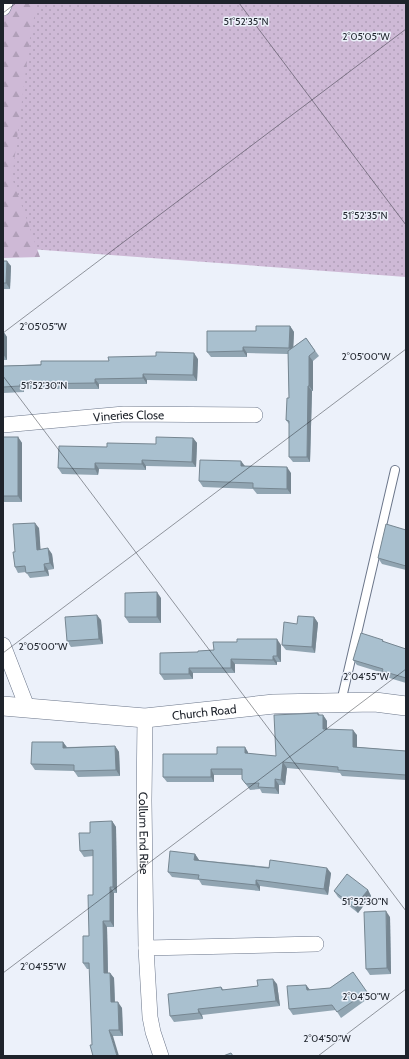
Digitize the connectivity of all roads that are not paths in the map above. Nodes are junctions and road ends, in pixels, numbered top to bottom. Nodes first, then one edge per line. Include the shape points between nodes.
1 (5, 3) edge
2 (3, 8) edge
3 (255, 415) dead end
4 (3, 425) edge
5 (395, 470) dead end
6 (3, 644) edge
7 (341, 702) junction
8 (3, 706) edge
9 (406, 706) edge
10 (27, 707) junction
11 (145, 718) junction
12 (316, 944) dead end
13 (146, 948) junction
14 (161, 1056) edge

1 - 2 street
3 - 4 street, Vineries Close via 124,414
5 - 7 lane
6 - 10 street
7 - 9 street, Church Road via 375,702
7 - 11 street, Church Road via 274,704
8 - 10 street, Church Road
10 - 11 street, Church Road
11 - 13 street, Collum End Rise
12 - 13 street
13 - 14 street, Collum End Rise via 150,1017

